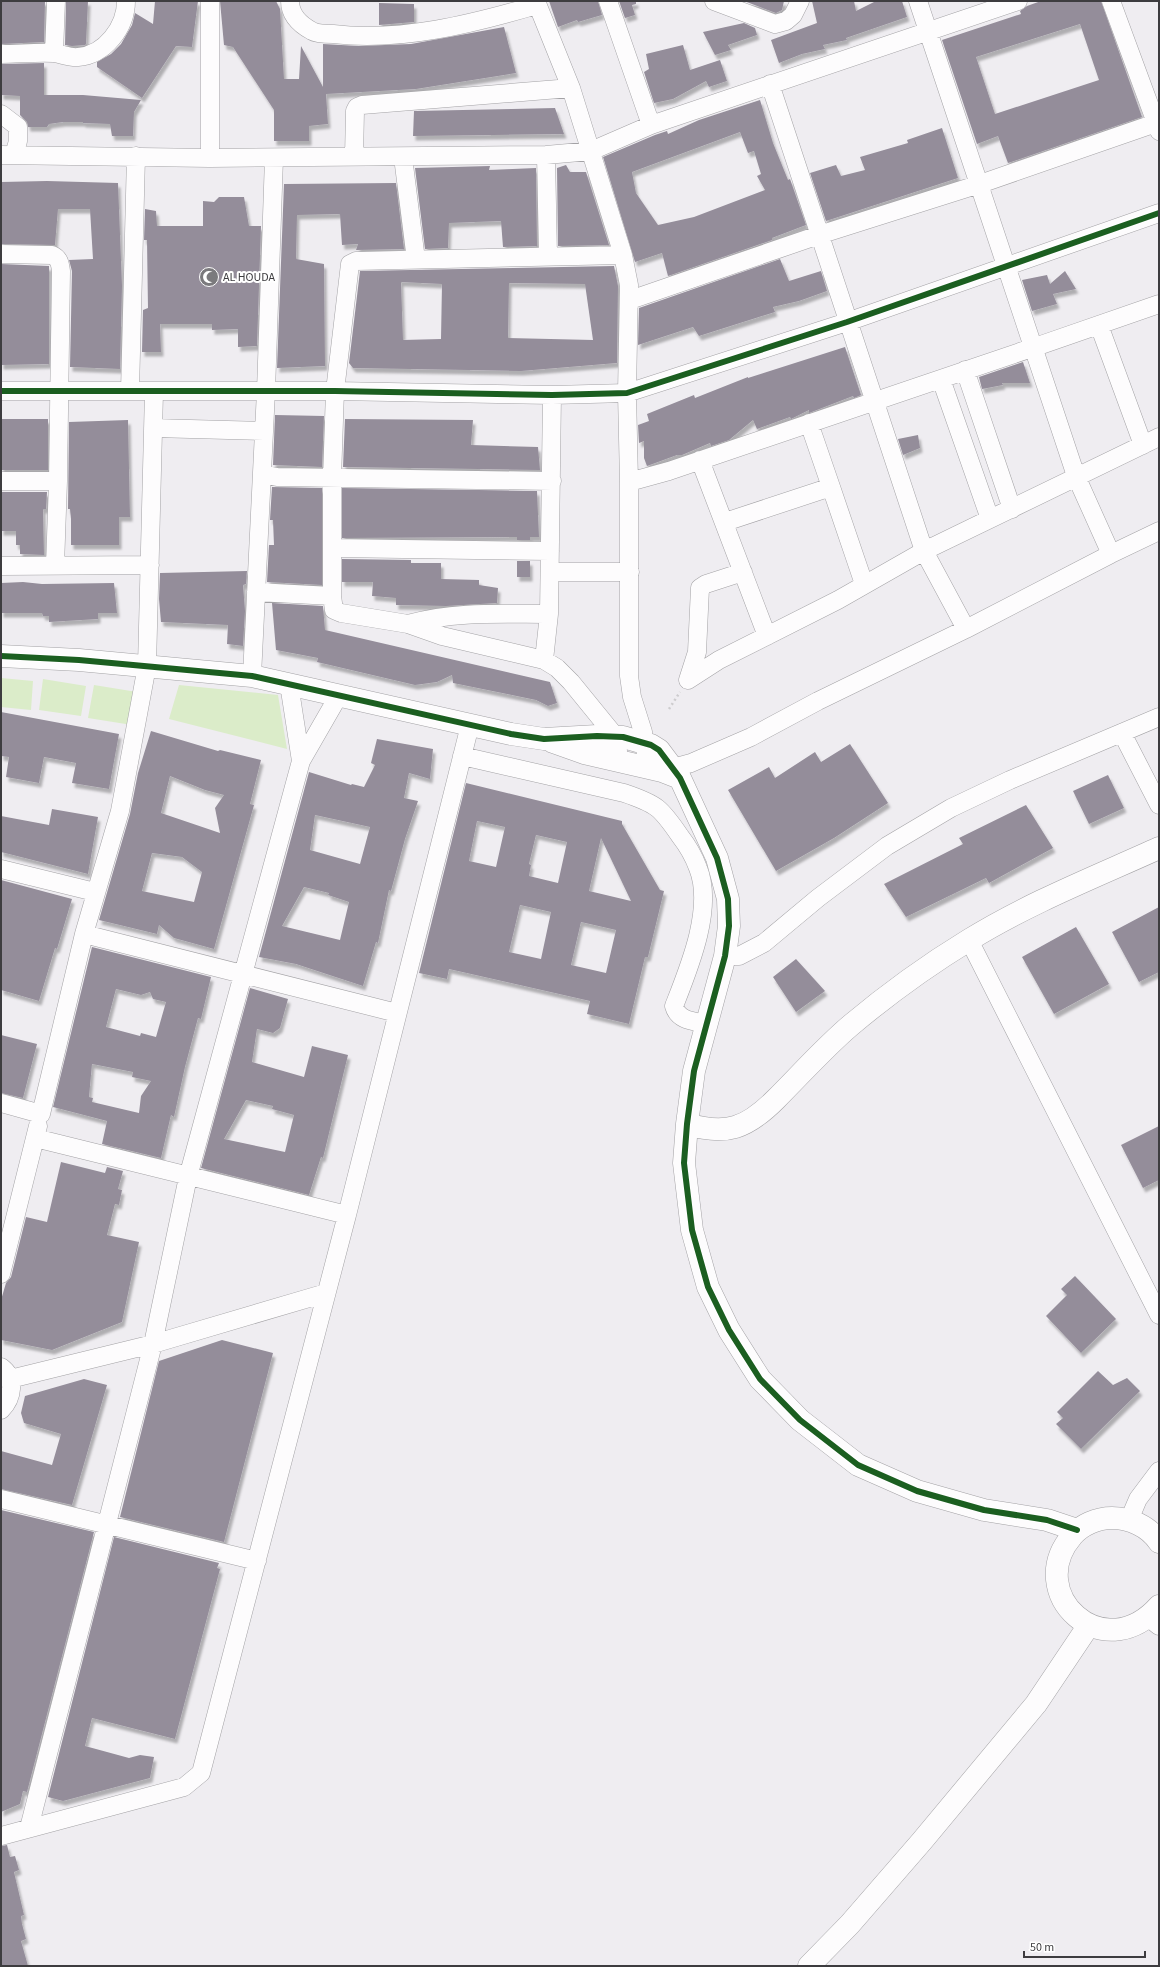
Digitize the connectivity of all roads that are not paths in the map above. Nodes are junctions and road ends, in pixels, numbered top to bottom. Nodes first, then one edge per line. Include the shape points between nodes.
1 (56, 1) edge
2 (126, 1) edge
3 (210, 1) edge
4 (290, 1) edge
5 (608, 1) edge
6 (714, 1) edge
7 (800, 1) edge
8 (918, 1) edge
9 (1018, 1) edge
10 (1111, 1) edge
11 (536, 3) edge
12 (929, 31) junction
13 (54, 53) junction
14 (1, 54) edge
15 (770, 84) junction
16 (571, 88) junction
17 (1, 114) edge
18 (651, 125) junction
19 (1157, 127) edge
20 (591, 151) junction
21 (8, 155) edge
22 (546, 155) junction
23 (136, 156) junction
24 (354, 157) junction
25 (403, 157) junction
26 (210, 158) junction
27 (274, 158) junction
28 (980, 184) junction
29 (1159, 213) edge
30 (819, 235) junction
31 (1, 254) edge
32 (623, 255) junction
33 (548, 256) junction
34 (416, 260) junction
35 (1008, 267) junction
36 (630, 300) junction
37 (1159, 304) edge
38 (847, 322) junction
39 (1099, 325) junction
40 (1034, 348) junction
41 (966, 370) junction
42 (941, 379) junction
43 (1, 391) edge
44 (130, 391) junction
45 (266, 391) junction
46 (336, 391) junction
47 (60, 392) junction
48 (154, 392) junction
49 (626, 393) junction
50 (552, 395) junction
51 (875, 400) junction
52 (809, 423) junction
53 (153, 428) junction
54 (264, 431) junction
55 (1159, 437) edge
56 (1143, 445) junction
57 (700, 460) junction
58 (262, 474) junction
59 (1076, 476) junction
60 (332, 478) junction
61 (1, 481) edge
62 (58, 481) junction
63 (552, 481) junction
64 (629, 482) junction
65 (831, 487) junction
66 (1012, 509) junction
67 (990, 520) junction
68 (725, 522) junction
69 (1159, 531) edge
70 (332, 548) junction
71 (550, 551) junction
72 (924, 551) junction
73 (1111, 554) junction
74 (150, 565) junction
75 (1, 566) edge
76 (55, 566) junction
77 (550, 572) junction
78 (630, 572) junction
79 (743, 572) junction
80 (864, 584) junction
81 (256, 592) junction
82 (332, 596) junction
83 (549, 614) junction
84 (408, 624) junction
85 (966, 629) junction
86 (767, 636) junction
87 (1, 656) edge
88 (544, 660) junction
89 (147, 666) junction
90 (252, 676) junction
91 (289, 684) junction
92 (339, 695) junction
93 (1159, 717) edge
94 (470, 725) junction
95 (1122, 733) junction
96 (615, 736) junction
97 (544, 739) junction
98 (645, 742) junction
99 (462, 756) junction
100 (301, 761) junction
101 (615, 761) junction
102 (664, 771) junction
103 (1159, 805) edge
104 (1159, 848) edge
105 (1, 869) edge
106 (95, 892) junction
107 (84, 934) junction
108 (969, 940) junction
109 (724, 956) junction
110 (242, 974) junction
111 (397, 1013) junction
112 (707, 1024) junction
113 (1, 1103) edge
114 (41, 1114) junction
115 (687, 1124) junction
116 (35, 1138) junction
117 (188, 1177) junction
118 (346, 1215) junction
119 (5, 1244) edge
120 (1, 1274) edge
121 (326, 1293) junction
122 (1159, 1315) edge
123 (153, 1344) junction
124 (5, 1373) edge
125 (1, 1410) edge
126 (1159, 1471) edge
127 (1, 1499) edge
128 (1129, 1520) junction
129 (106, 1525) junction
130 (1077, 1530) junction
131 (1159, 1542) edge
132 (256, 1561) junction
133 (1156, 1617) edge
134 (1088, 1625) junction
135 (29, 1828) junction
136 (1, 1836) edge
137 (809, 1966) edge

1 - 13 street
2 - 13 street via 120,25 112,39 100,50 77,58
3 - 26 street
4 - 11 street via 290,10 295,18 313,32 357,37 461,25
5 - 18 street
6 - 7 street via 775,24 786,21 793,15
8 - 12 street
9 - 12 street
10 - 19 street
11 - 16 street
12 - 15 street
12 - 28 street
13 - 14 street
15 - 18 street
15 - 30 street
16 - 20 street
16 - 24 street via 362,105 354,111
17 - 21 street via 18,127 18,141
18 - 20 street
19 - 28 street
20 - 22 street
20 - 32 street
21 - 23 street
22 - 25 street
22 - 33 street
23 - 26 street
23 - 44 street
24 - 25 street
24 - 27 street
25 - 34 street
26 - 27 street
27 - 45 street
28 - 30 street
28 - 35 street
29 - 35 street
30 - 36 street
30 - 38 street
31 - 47 street via 52,255 60,262
32 - 33 street
32 - 36 street via 630,285
33 - 34 street
34 - 46 street via 356,261 350,264
35 - 38 street
35 - 40 street
36 - 49 street
37 - 39 street
38 - 49 street
38 - 51 street
39 - 40 street
39 - 56 street
40 - 41 street
40 - 59 street
41 - 42 street
41 - 66 street
42 - 51 street
42 - 67 street
43 - 47 street
44 - 47 street
44 - 48 street
45 - 46 street
45 - 48 street
45 - 54 street
46 - 50 street
46 - 60 street
47 - 62 street
48 - 53 street
49 - 50 street
49 - 64 street
50 - 63 street
51 - 52 street
51 - 72 street
52 - 57 street
52 - 65 street
53 - 54 street
53 - 74 street
54 - 58 street
55 - 56 street
56 - 59 street
57 - 64 street
57 - 68 street
58 - 60 street via 277,477
58 - 81 street
59 - 66 street
59 - 73 street
60 - 63 street
60 - 70 street
61 - 62 street
62 - 76 street
63 - 71 street
64 - 78 street
65 - 68 street
65 - 80 street
66 - 67 street
67 - 72 street
68 - 79 street
69 - 73 street
70 - 71 street
70 - 82 street
71 - 77 street
72 - 80 street
72 - 85 street
73 - 85 street
74 - 76 street
74 - 89 street
75 - 76 street
77 - 78 street
77 - 83 street
78 - 98 street via 629,676 632,697
79 - 86 street
79 - 86 street via 700,588 698,652 688,680 719,660
80 - 86 street
81 - 82 street
81 - 90 street
82 - 84 street via 334,610 337,612
83 - 84 street via 463,614 431,617
83 - 88 street
84 - 88 street via 442,636
85 - 102 street via 751,736 690,763
87 - 89 street
88 - 96 street via 557,668 571,682
89 - 90 street
89 - 106 street via 120,811
90 - 91 street
91 - 92 street
91 - 100 street
92 - 94 street
92 - 100 street
93 - 95 street
94 - 97 street
94 - 99 street
95 - 103 street
95 - 109 street via 951,808 887,846 764,943 739,956
96 - 97 street
96 - 98 street
96 - 101 street via 618,752
97 - 101 street via 584,754
98 - 102 street via 659,750
99 - 111 street
99 - 112 street via 624,793 647,801 664,813 699,868 704,900 697,940 674,1006 676,1014 682,1018
100 - 110 street
101 - 102 street
102 - 109 street via 717,858 728,899 730,926
104 - 108 street via 1024,909
105 - 106 street
106 - 107 street
107 - 110 street
107 - 114 street
108 - 115 street via 915,976 851,1025 770,1104 745,1124 722,1130 703,1129
108 - 122 street
109 - 112 street
110 - 111 street
110 - 117 street
111 - 118 street
112 - 115 street via 694,1071
113 - 114 street
114 - 116 street
115 - 130 street via 684,1163 694,1237 708,1286 729,1330 760,1379 800,1420 858,1465 917,1491 984,1510 1047,1520
116 - 117 street
116 - 119 street
117 - 118 street
117 - 123 street
118 - 121 street
119 - 120 street
121 - 123 street
121 - 132 street
123 - 124 street
123 - 129 street
124 - 125 street via 12,1391
126 - 128 street via 1138,1499
127 - 129 street
128 - 130 street via 1111,1518 1093,1521
128 - 131 street via 1145,1528
129 - 132 street
129 - 135 street
130 - 134 street via 1065,1544 1058,1562 1057,1580 1062,1599 1073,1614
132 - 135 street via 201,1773 184,1787
133 - 134 street via 1120,1630
134 - 137 street via 1036,1704 912,1853 850,1924
135 - 136 street

